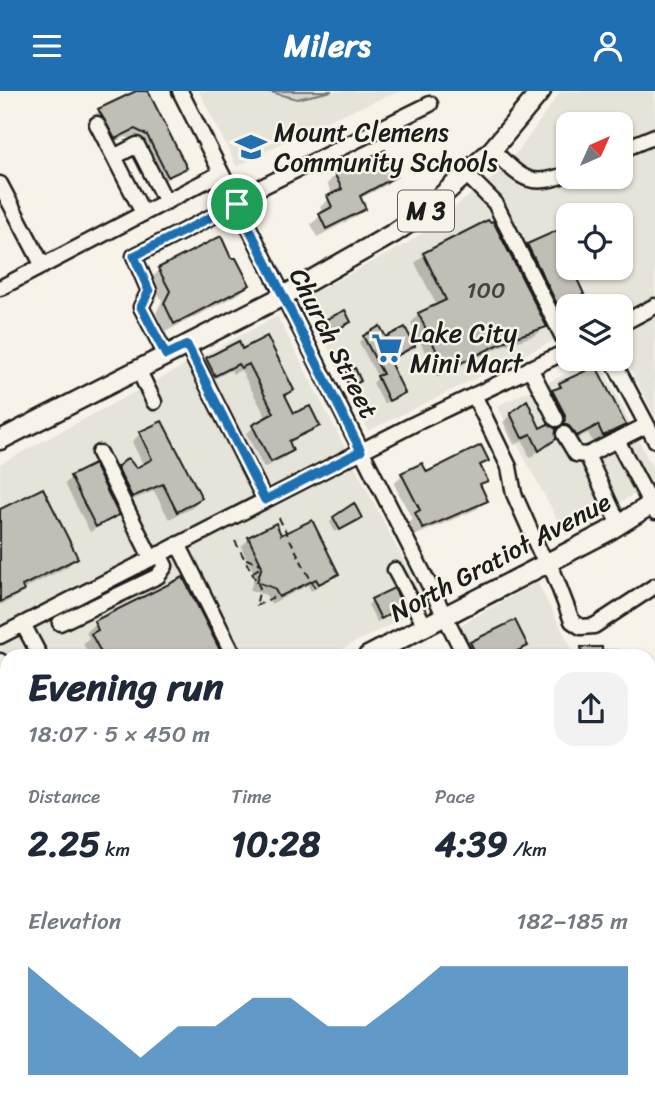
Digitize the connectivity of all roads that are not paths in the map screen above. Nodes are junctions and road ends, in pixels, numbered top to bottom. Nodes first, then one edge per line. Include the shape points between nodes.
1 (180, 91) edge
2 (541, 91) edge
3 (429, 104) dead end
4 (97, 124) dead end
5 (655, 136) edge
6 (634, 145) edge
7 (492, 150) junction
8 (114, 156) junction
9 (221, 173) junction
10 (467, 174) junction
11 (556, 178) edge
12 (0, 184) edge
13 (166, 202) junction
14 (236, 202) junction
15 (143, 213) junction
16 (43, 266) junction
17 (0, 288) edge
18 (282, 296) junction
19 (655, 306) edge
20 (633, 318) edge
21 (556, 324) edge
22 (187, 345) junction
23 (166, 355) junction
24 (556, 356) edge
25 (530, 368) junction
26 (138, 369) junction
27 (619, 371) edge
28 (474, 395) junction
29 (154, 402) dead end
30 (556, 419) dead end
31 (651, 427) edge
32 (564, 434) dead end
33 (0, 440) edge
34 (617, 440) junction
35 (361, 451) junction
36 (99, 453) dead end
37 (587, 455) junction
38 (265, 500) junction
39 (654, 506) edge
40 (619, 524) junction
41 (178, 544) junction
42 (155, 556) junction
43 (548, 562) junction
44 (395, 570) dead end
45 (655, 586) edge
46 (54, 608) junction
47 (444, 616) junction
48 (23, 624) junction
49 (425, 626) junction
50 (2, 630) edge
51 (36, 649) edge
52 (230, 649) edge
53 (381, 649) edge
54 (461, 649) edge

1 - 9 street, Church Street
2 - 7 main road, M 3
3 - 14 street
4 - 8 street
5 - 6 street
7 - 10 main road, M 3
7 - 11 street via 526,179
8 - 13 street via 137,145
8 - 15 street
9 - 13 street
9 - 14 street, Church Street
10 - 18 main road, M 3 via 394,233
10 - 21 street via 495,203
12 - 16 street
13 - 15 street
14 - 18 street, Church Street
14 - 23 street via 134,256 149,291 141,307
15 - 16 street
16 - 17 street
18 - 22 main road, M 3
18 - 35 street, Church Street
19 - 20 street
22 - 23 main road, M 3
22 - 38 street
23 - 26 main road, M 3
24 - 25 street
25 - 28 street
25 - 30 street
26 - 29 street
26 - 33 main road, M 3
27 - 31 street
28 - 35 street
28 - 43 street via 509,467 519,506
31 - 34 street
32 - 37 street via 576,454
34 - 37 street
34 - 39 street
35 - 38 street
35 - 47 street, Church Street
36 - 42 street
37 - 40 street
38 - 41 street
39 - 40 main road, North Gratiot Avenue
40 - 43 main road, North Gratiot Avenue
41 - 42 street
41 - 52 street
42 - 46 street
42 - 46 street via 164,566 158,576 63,627
43 - 45 street via 572,621 581,627 594,626
43 - 47 main road, North Gratiot Avenue
44 - 49 street
46 - 48 street
47 - 49 main road, North Gratiot Avenue
47 - 54 street, Church Street
48 - 50 street
48 - 51 street
49 - 53 main road, North Gratiot Avenue

